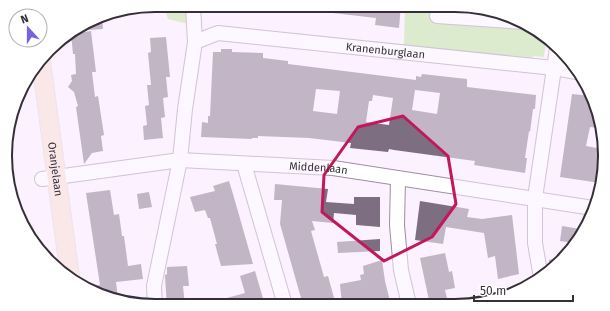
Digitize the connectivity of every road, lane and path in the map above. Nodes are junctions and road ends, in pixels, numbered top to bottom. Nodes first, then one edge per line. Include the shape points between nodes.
1 (193, 12) edge
2 (437, 16) dead end
3 (502, 21) edge
4 (195, 42) junction
5 (556, 54) edge
6 (554, 68) junction
7 (42, 69) edge
8 (570, 71) edge
9 (180, 160) junction
10 (244, 164) junction
11 (50, 178) junction
12 (398, 179) junction
13 (535, 198) junction
14 (588, 207) edge
15 (68, 269) edge
16 (540, 271) edge
17 (155, 299) edge
18 (283, 299) edge
19 (408, 299) edge

1 - 4 street
2 - 3 street
4 - 6 street, Kranenburglaan via 218,34
4 - 9 street
5 - 6 street
6 - 8 street, Kranenburglaan
6 - 13 street
7 - 11 main road, Oranjelaan
9 - 10 street, Middenlaan
9 - 11 street, Middenlaan
9 - 17 street via 154,286
10 - 12 street, Middenlaan via 333,168
10 - 18 street
11 - 15 main road, Oranjelaan
12 - 13 street, Middenlaan
12 - 19 street via 399,255
13 - 14 street, Middenlaan
13 - 16 street via 535,243

